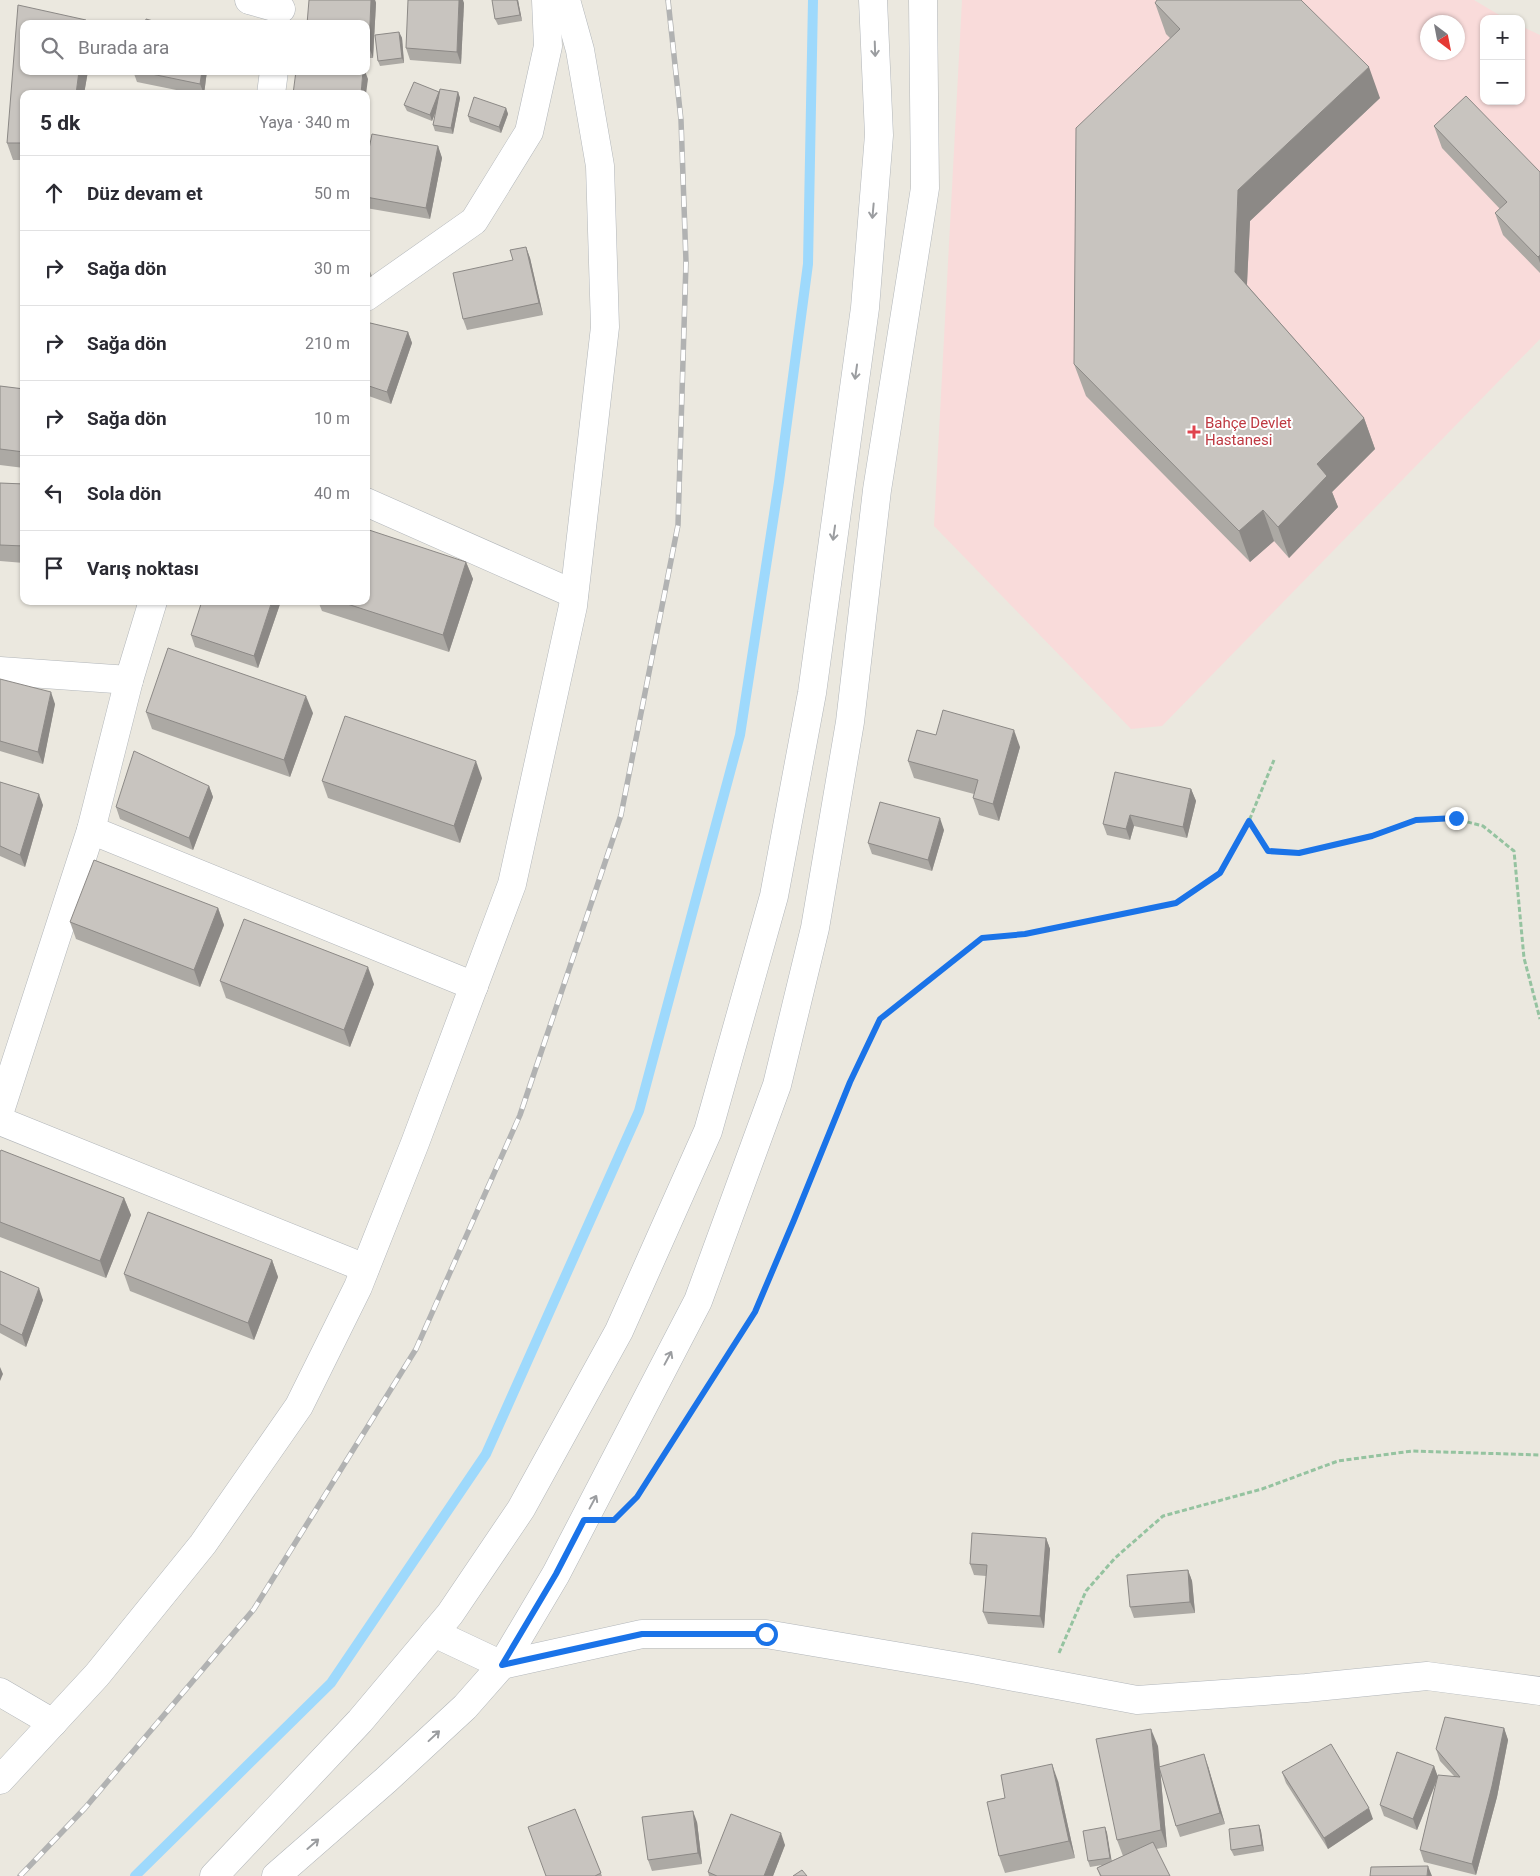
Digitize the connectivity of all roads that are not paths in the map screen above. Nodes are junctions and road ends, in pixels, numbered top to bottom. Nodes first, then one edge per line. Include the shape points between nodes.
1 (249, 0) edge
2 (546, 0) edge
3 (566, 0) edge
4 (873, 0) edge
5 (923, 0) edge
6 (280, 11) edge
7 (273, 75) edge
8 (272, 90) edge
9 (370, 294) edge
10 (370, 504) edge
11 (574, 594) junction
12 (152, 605) edge
13 (0, 671) edge
14 (129, 680) junction
15 (91, 830) junction
16 (474, 986) junction
17 (0, 1111) edge
18 (0, 1120) edge
19 (365, 1268) junction
20 (434, 1633) junction
21 (502, 1665) junction
22 (1540, 1690) edge
23 (0, 1692) edge
24 (53, 1723) junction
25 (0, 1780) edge
26 (214, 1876) edge
27 (276, 1876) edge

1 - 6 street
2 - 9 street via 548,46 529,132 474,221
3 - 11 street via 580,50 600,166 605,327
4 -> 20 street via 879,135 865,308 812,693 774,896 708,1131 619,1331 521,1509
21 -> 5 street via 556,1574 698,1301 777,1085 815,928 850,722 877,490 925,188
7 - 8 street
10 - 11 street
11 - 16 street via 512,884
12 - 14 street
13 - 14 street
14 - 15 street
15 - 16 street
15 - 17 street
16 - 19 street
18 - 19 street
19 - 24 street via 298,1406 203,1544 97,1675
20 - 21 street
20 - 26 street via 360,1721
21 - 22 street via 642,1634 766,1634 1137,1700 1428,1676
27 -> 21 street via 465,1707
23 - 24 street
24 - 25 street

